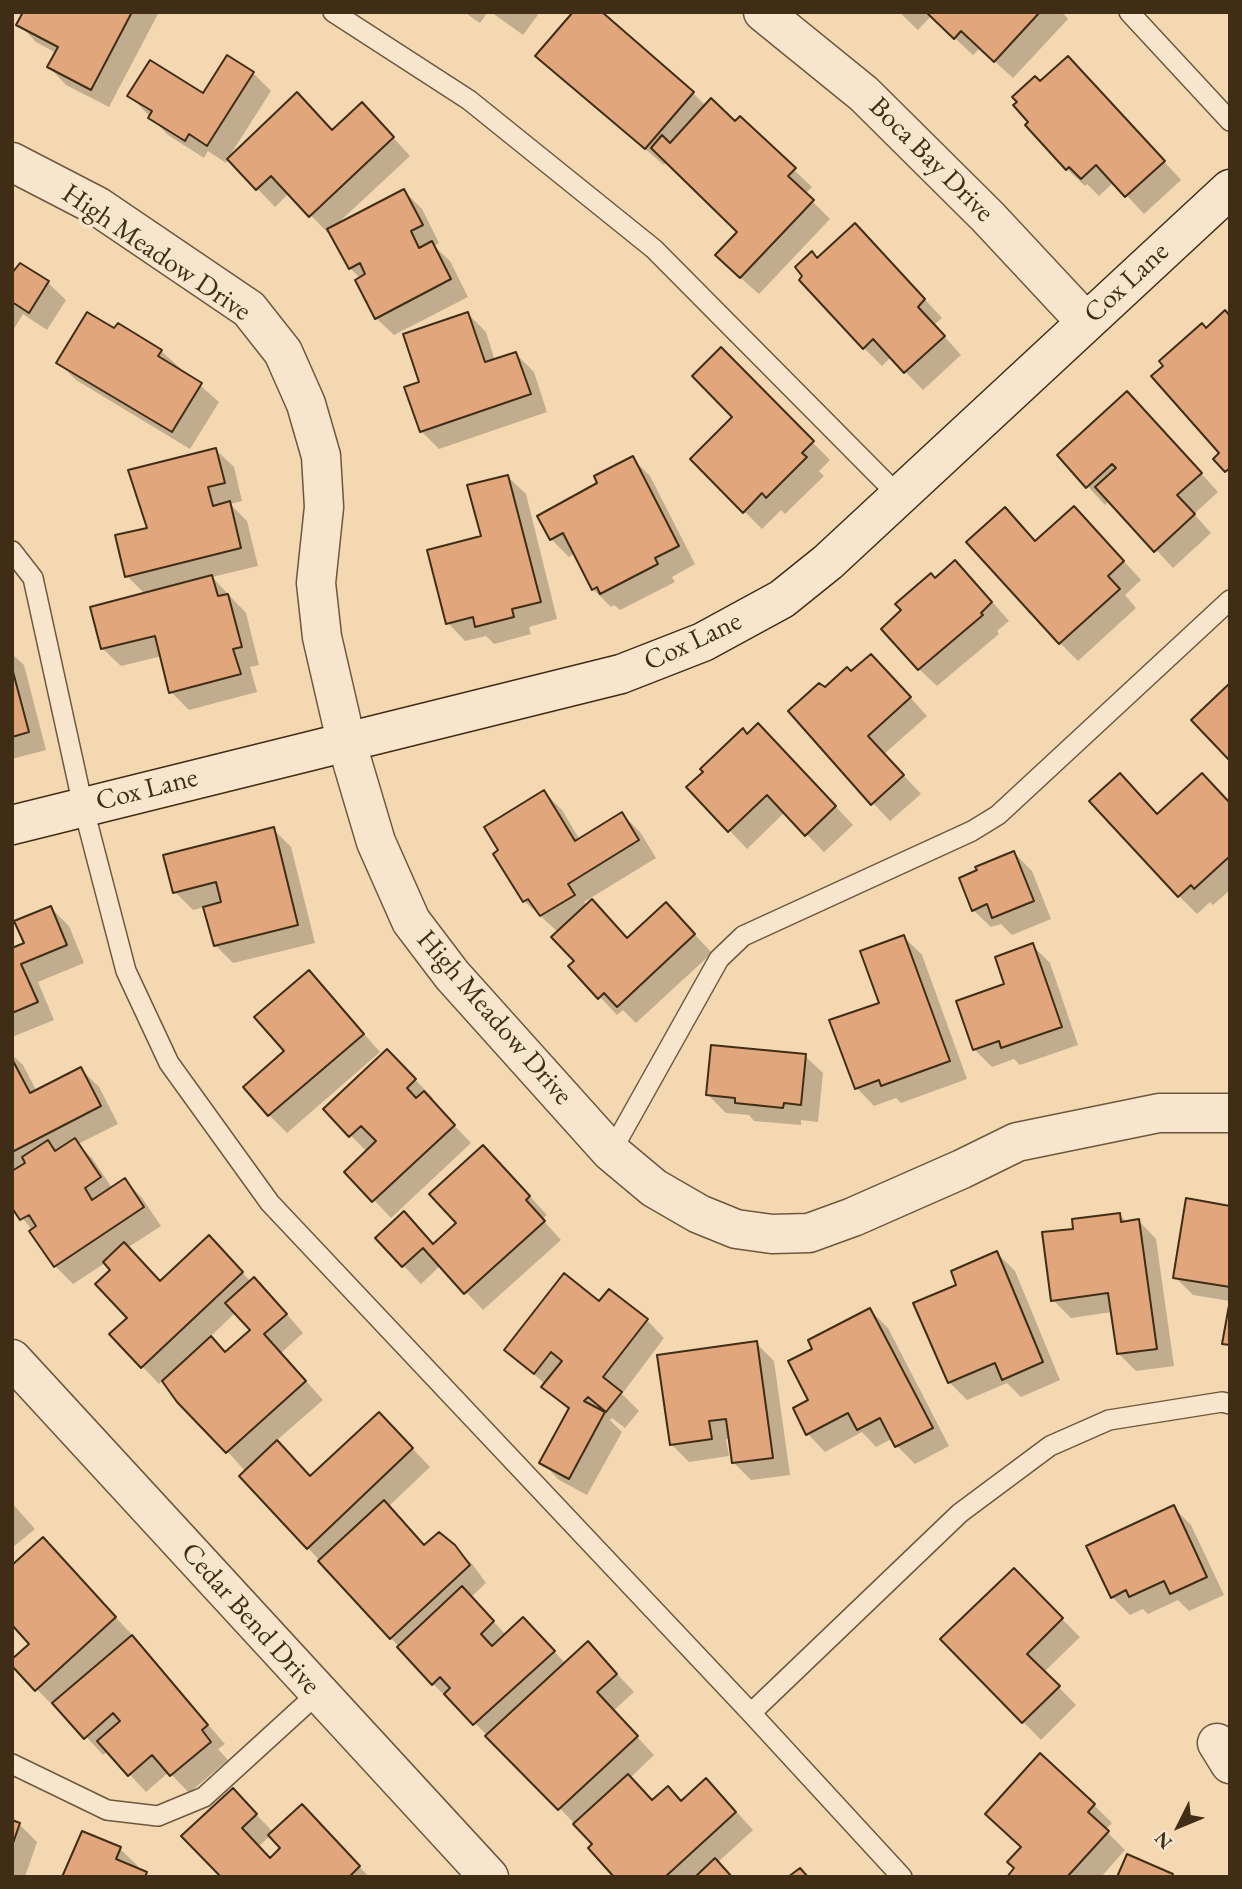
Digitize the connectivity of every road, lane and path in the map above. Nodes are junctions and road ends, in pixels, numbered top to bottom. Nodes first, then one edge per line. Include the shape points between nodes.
1 (332, 12) edge
2 (763, 12) edge
3 (1129, 12) edge
4 (1230, 121) edge
5 (12, 163) edge
6 (1230, 189) edge
7 (1086, 322) junction
8 (899, 496) junction
9 (12, 551) edge
10 (1230, 600) edge
11 (346, 740) junction
12 (83, 806) junction
13 (12, 825) edge
14 (1230, 1113) edge
15 (611, 1152) junction
16 (12, 1359) edge
17 (1230, 1404) edge
18 (318, 1693) junction
19 (751, 1713) junction
20 (12, 1764) edge
21 (489, 1877) edge
22 (902, 1877) edge

1 - 8 lane via 469,100 654,249
2 - 7 street, Boca Bay Drive via 864,94
3 - 4 lane
5 - 11 street, High Meadow Drive via 97,206 249,309 283,352 306,404 321,456 324,507 316,583 322,637
6 - 7 street, Cox Lane
7 - 8 street, Cox Lane
8 - 11 street, Cox Lane via 782,599 704,642 621,674
9 - 12 lane via 33,578
10 - 15 lane via 998,815 743,936 719,959
11 - 12 street, Cox Lane
11 - 15 street, High Meadow Drive via 376,842 411,921 452,975
12 - 13 street, Cox Lane
12 - 19 lane via 126,971 169,1063 219,1134 270,1203
14 - 15 street, High Meadow Drive via 1158,1113 1017,1142 809,1233 748,1231 699,1214 654,1188
16 - 18 street, Cedar Bend Drive
17 - 19 lane via 1109,1420 1050,1446 960,1513
18 - 20 lane via 204,1797 158,1816 107,1811
18 - 21 street, Cedar Bend Drive
19 - 22 lane

